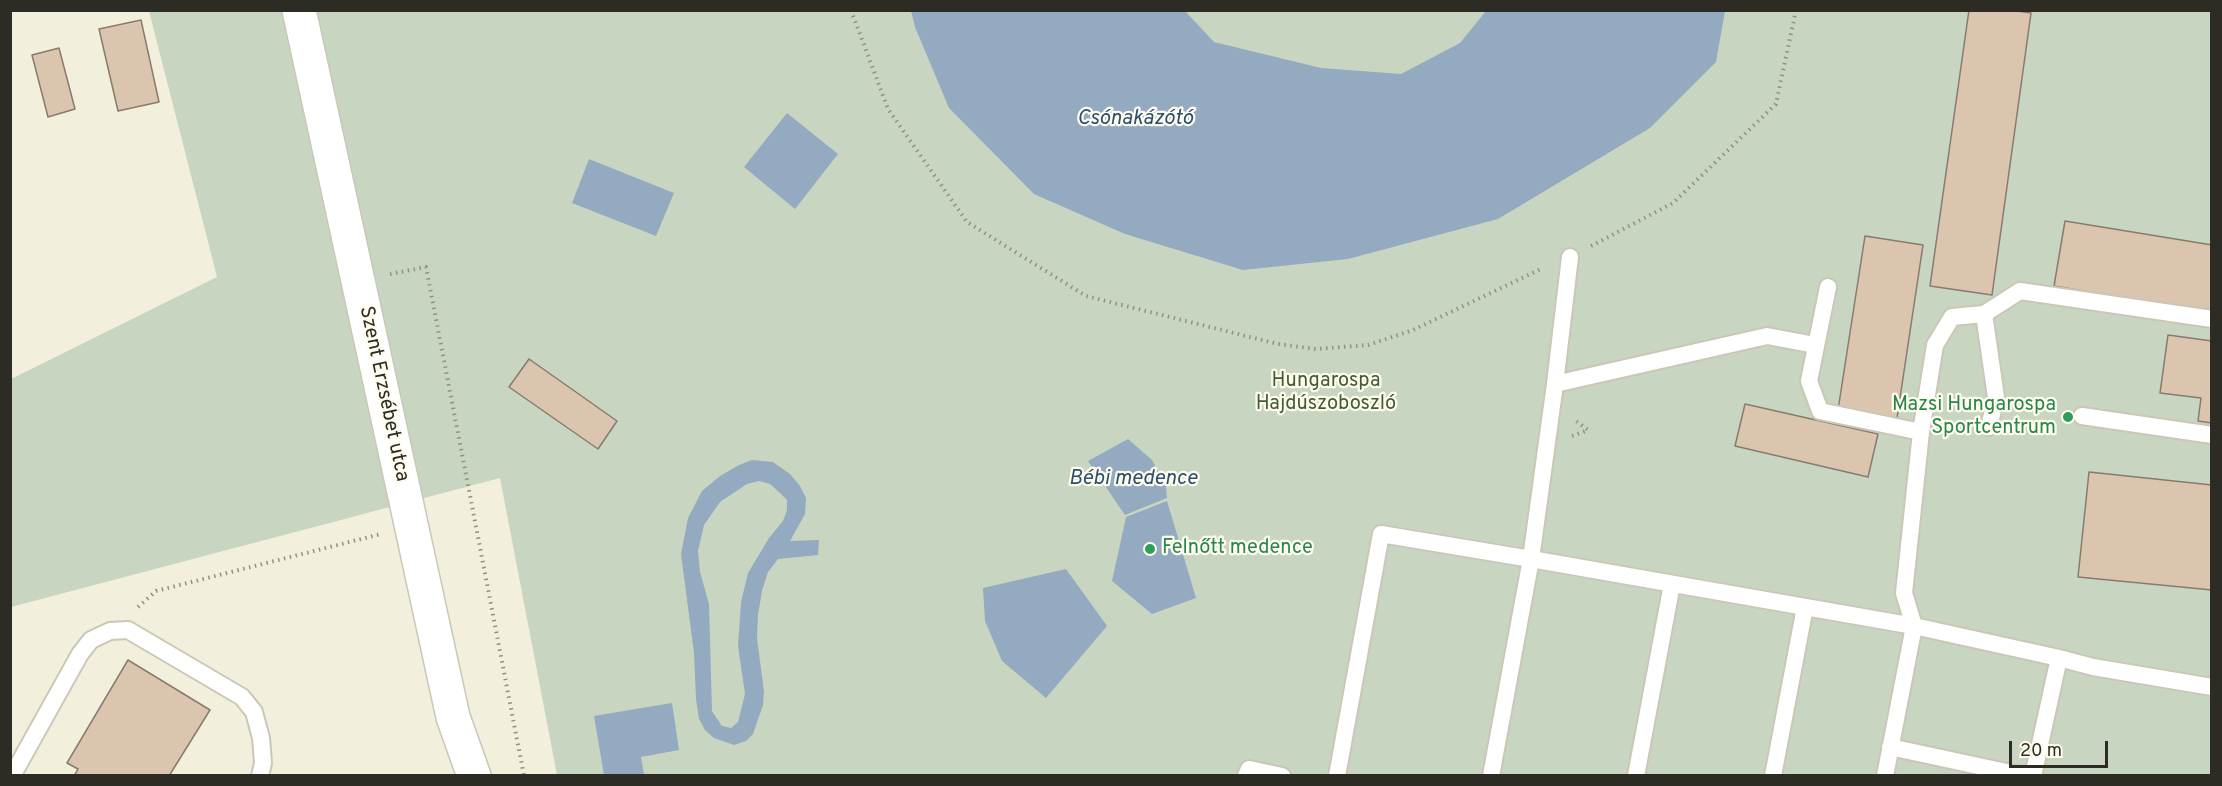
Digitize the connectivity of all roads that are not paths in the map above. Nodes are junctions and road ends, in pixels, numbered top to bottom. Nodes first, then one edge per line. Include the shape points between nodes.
1 (299, 10) edge
2 (1570, 257) road end
3 (1828, 287) dead end
4 (1984, 314) junction
5 (2211, 319) edge
6 (1815, 345) junction
7 (1555, 384) junction
8 (2082, 416) dead end
9 (1989, 427) dead end
10 (1922, 432) junction
11 (2211, 435) edge
12 (1531, 559) junction
13 (1672, 584) junction
14 (1805, 607) junction
15 (1914, 626) junction
16 (2059, 658) junction
17 (2211, 687) edge
18 (1890, 747) junction
19 (12, 776) edge
20 (260, 776) edge
21 (474, 776) edge
22 (1246, 776) edge
23 (1282, 776) edge
24 (1337, 776) edge
25 (1491, 776) edge
26 (1636, 776) edge
27 (1773, 776) edge
28 (1885, 776) edge
29 (2025, 776) edge
30 (2033, 776) edge

1 - 21 street, Szent Erzsébet utca via 453,717
2 - 7 lane
3 - 6 lane
4 - 5 lane via 2020,291
4 - 9 lane via 1996,397
4 - 10 lane via 1952,317 1935,345
6 - 7 lane via 1767,336
6 - 10 lane via 1809,381 1820,411
7 - 12 lane
8 - 11 lane
10 - 15 lane via 1904,593
12 - 13 lane
12 - 24 lane via 1381,534
12 - 25 lane
13 - 14 lane
13 - 26 lane
14 - 15 lane
14 - 27 lane
15 - 16 lane
15 - 18 lane
16 - 17 lane
16 - 30 lane
18 - 28 lane
18 - 29 lane
19 - 20 lane via 80,654 92,640 110,631 128,630 242,697 254,712 261,738
22 - 23 lane via 1249,769

